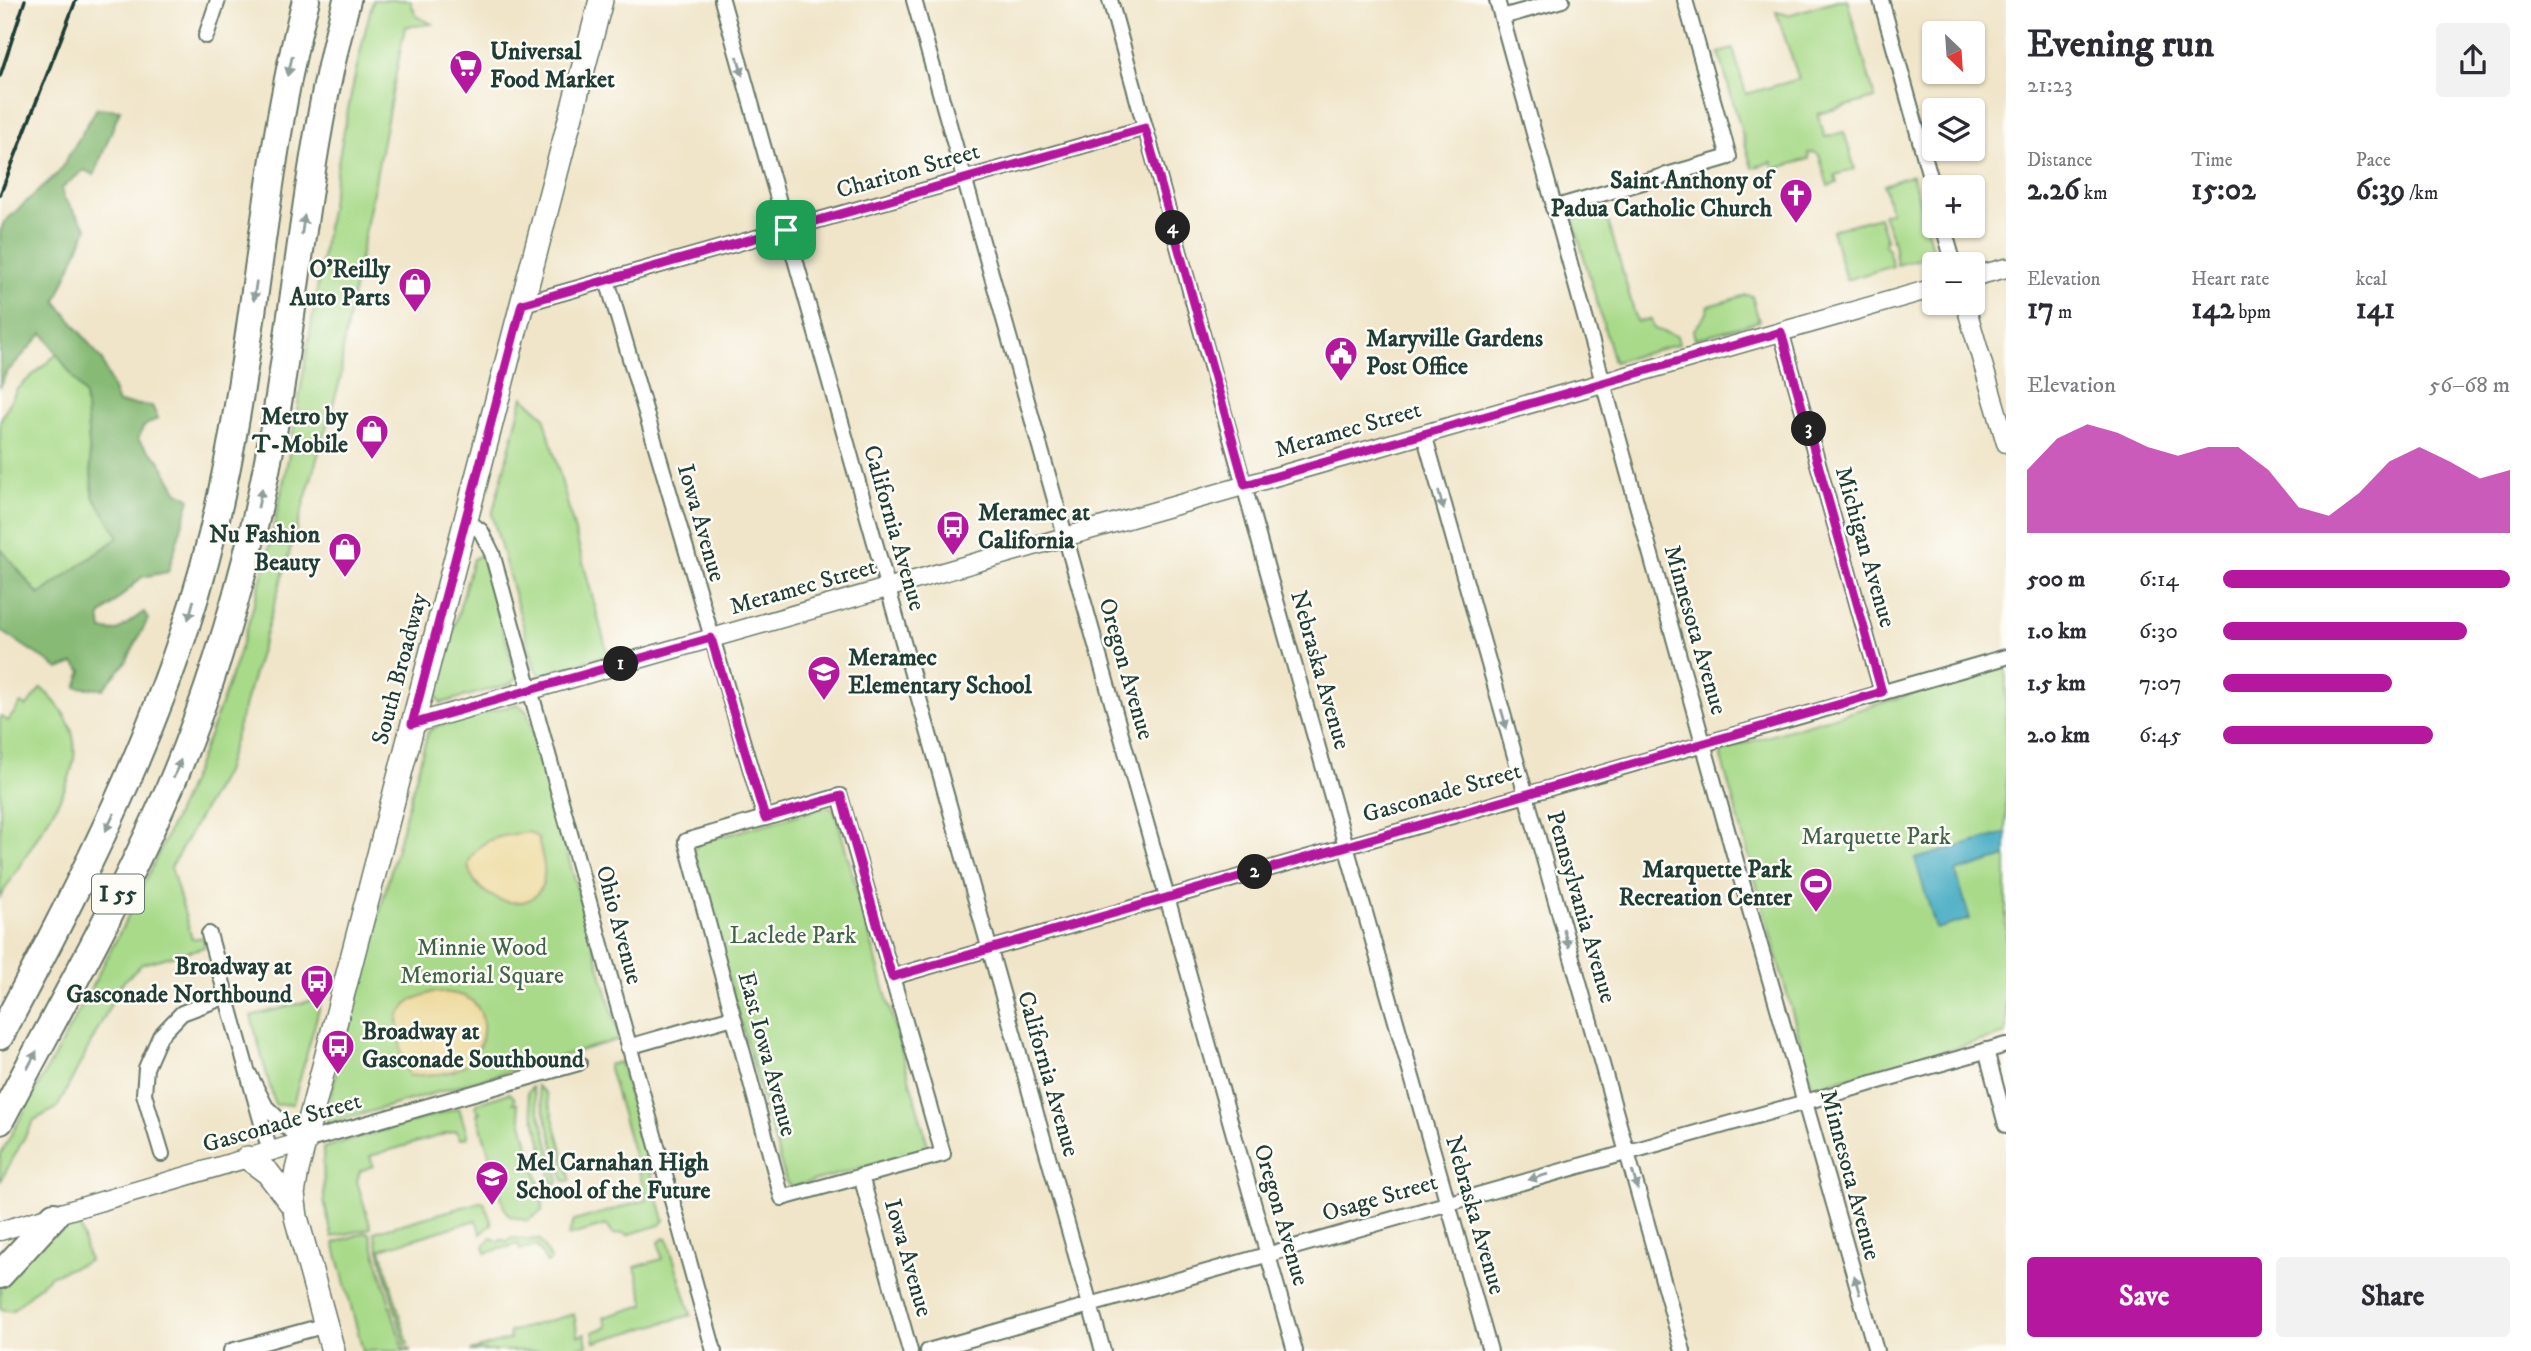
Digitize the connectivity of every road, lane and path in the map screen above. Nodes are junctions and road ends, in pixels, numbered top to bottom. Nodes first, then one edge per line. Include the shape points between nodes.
1 (218, 0) edge
2 (306, 0) edge
3 (601, 0) edge
4 (722, 0) edge
5 (914, 0) edge
6 (1110, 0) edge
7 (1497, 0) edge
8 (1562, 0) edge
9 (1685, 0) edge
10 (1881, 0) edge
11 (346, 1) edge
12 (1502, 17) junction
13 (206, 36) dead end
14 (1145, 128) junction
15 (1930, 175) edge
16 (964, 179) junction
17 (1553, 208) junction
18 (786, 230) junction
19 (2006, 268) edge
20 (1985, 274) edge
21 (607, 280) junction
22 (1922, 291) edge
23 (522, 304) junction
24 (1969, 315) edge
25 (1781, 332) junction
26 (1603, 383) junction
27 (1424, 434) junction
28 (2006, 443) edge
29 (1245, 485) junction
30 (466, 520) junction
31 (1065, 537) junction
32 (887, 588) junction
33 (711, 638) junction
34 (2006, 657) edge
35 (532, 690) junction
36 (1882, 692) junction
37 (412, 724) junction
38 (1703, 743) junction
39 (1526, 794) junction
40 (765, 818) junction
41 (1347, 846) junction
42 (1167, 898) junction
43 (209, 933) dead end
44 (989, 949) junction
45 (892, 977) junction
46 (227, 996) junction
47 (733, 1017) junction
48 (0, 1036) edge
49 (2006, 1045) edge
50 (628, 1048) junction
51 (1986, 1050) junction
52 (579, 1063) dead end
53 (248, 1072) junction
54 (1807, 1101) junction
55 (0, 1121) edge
56 (2006, 1125) edge
57 (303, 1142) junction
58 (270, 1152) junction
59 (1627, 1152) junction
60 (162, 1154) dead end
61 (248, 1158) junction
62 (861, 1177) junction
63 (1448, 1202) junction
64 (294, 1207) junction
65 (54, 1216) junction
66 (0, 1231) edge
67 (1269, 1254) junction
68 (0, 1275) edge
69 (1090, 1304) junction
70 (326, 1325) junction
71 (231, 1351) edge
72 (333, 1351) edge
73 (715, 1351) edge
74 (910, 1351) edge
75 (928, 1351) edge
76 (1102, 1351) edge
77 (1295, 1351) edge
78 (1490, 1351) edge
79 (1683, 1351) edge
80 (1876, 1351) edge

1 - 13 street
2 -> 48 highway, I 55 via 273,157 235,426 187,623 116,811
3 - 23 main road, South Broadway
4 -> 18 street, California Avenue
5 - 16 street, Oregon Avenue
6 - 14 street, Nebraska Avenue
7 - 12 street, Minnesota Avenue
8 - 12 street
9 - 17 street via 1729,156
10 - 15 street
55 -> 11 highway, I 55 via 142,846 195,722 221,646 268,462 310,172
12 - 17 street, Minnesota Avenue
14 - 16 street, Chariton Street
14 - 29 street, Nebraska Avenue
16 - 18 street, Chariton Street
16 - 31 street, Oregon Avenue
17 - 26 street, Minnesota Avenue
18 - 21 street, Chariton Street
18 - 32 street, California Avenue
19 - 20 street
21 - 23 street, Chariton Street
21 - 33 street, Iowa Avenue
22 - 25 street, Meramec Street
23 - 30 main road, South Broadway
24 - 28 street
25 - 26 street, Meramec Street
25 - 36 street, Michigan Avenue
26 - 27 street, Meramec Street
26 - 38 street, Minnesota Avenue
27 - 29 street, Meramec Street
27 -> 39 street, Pennsylvania Avenue
29 - 31 street, Meramec Street
29 - 41 street, Nebraska Avenue
30 - 35 street, Ohio Avenue via 477,526 489,546
30 - 37 main road, South Broadway
31 - 32 street, Meramec Street
31 - 42 street, Oregon Avenue
32 - 33 street, Meramec Street
32 - 44 street, California Avenue
33 - 35 street, Meramec Street
33 - 40 street, Iowa Avenue
34 - 36 street, Gasconade Street
35 - 37 street, Meramec Street
35 - 50 street, Ohio Avenue
36 - 38 street, Gasconade Street
37 - 57 main road, South Broadway
38 - 39 street, Gasconade Street
38 - 54 street, Minnesota Avenue
39 - 41 street, Gasconade Street
39 -> 59 street, Pennsylvania Avenue
40 - 45 street via 841,796
40 - 47 street, East Iowa Avenue via 686,841
41 - 42 street, Gasconade Street
41 - 63 street, Nebraska Avenue
42 - 44 street, Gasconade Street
42 - 67 street, Oregon Avenue
43 - 46 street
44 - 45 street, Gasconade Street
44 - 69 street, California Avenue
45 - 62 street via 943,1154
46 - 53 street
46 - 60 street via 182,1013 160,1036 146,1068 144,1094
47 - 50 street
47 - 62 street, East Iowa Avenue via 782,1198
49 - 51 street, Osage Street
50 - 73 street, Ohio Avenue
51 - 54 street, Osage Street
51 - 56 street
52 - 57 street, Gasconade Street
53 - 57 street via 266,1107
53 - 58 street
54 - 59 street, Osage Street
80 -> 54 street, Minnesota Avenue
57 - 58 street, Gasconade Street
57 - 64 main road, South Broadway
58 - 61 street, Gasconade Street
59 -> 63 street, Osage Street
59 -> 79 street, Pennsylvania Avenue
61 - 64 main road via 268,1173
61 - 65 street, Gasconade Street
62 - 74 street, Iowa Avenue
63 - 67 street, Osage Street
63 - 78 street, Nebraska Avenue
64 - 70 main road, South Broadway
65 - 66 street, Gasconade Street
65 - 68 highway
67 - 69 street, Osage Street
67 - 77 street, Oregon Avenue
69 - 75 street, Osage Street
69 - 76 street, California Avenue
70 - 71 street
70 - 72 main road, South Broadway

